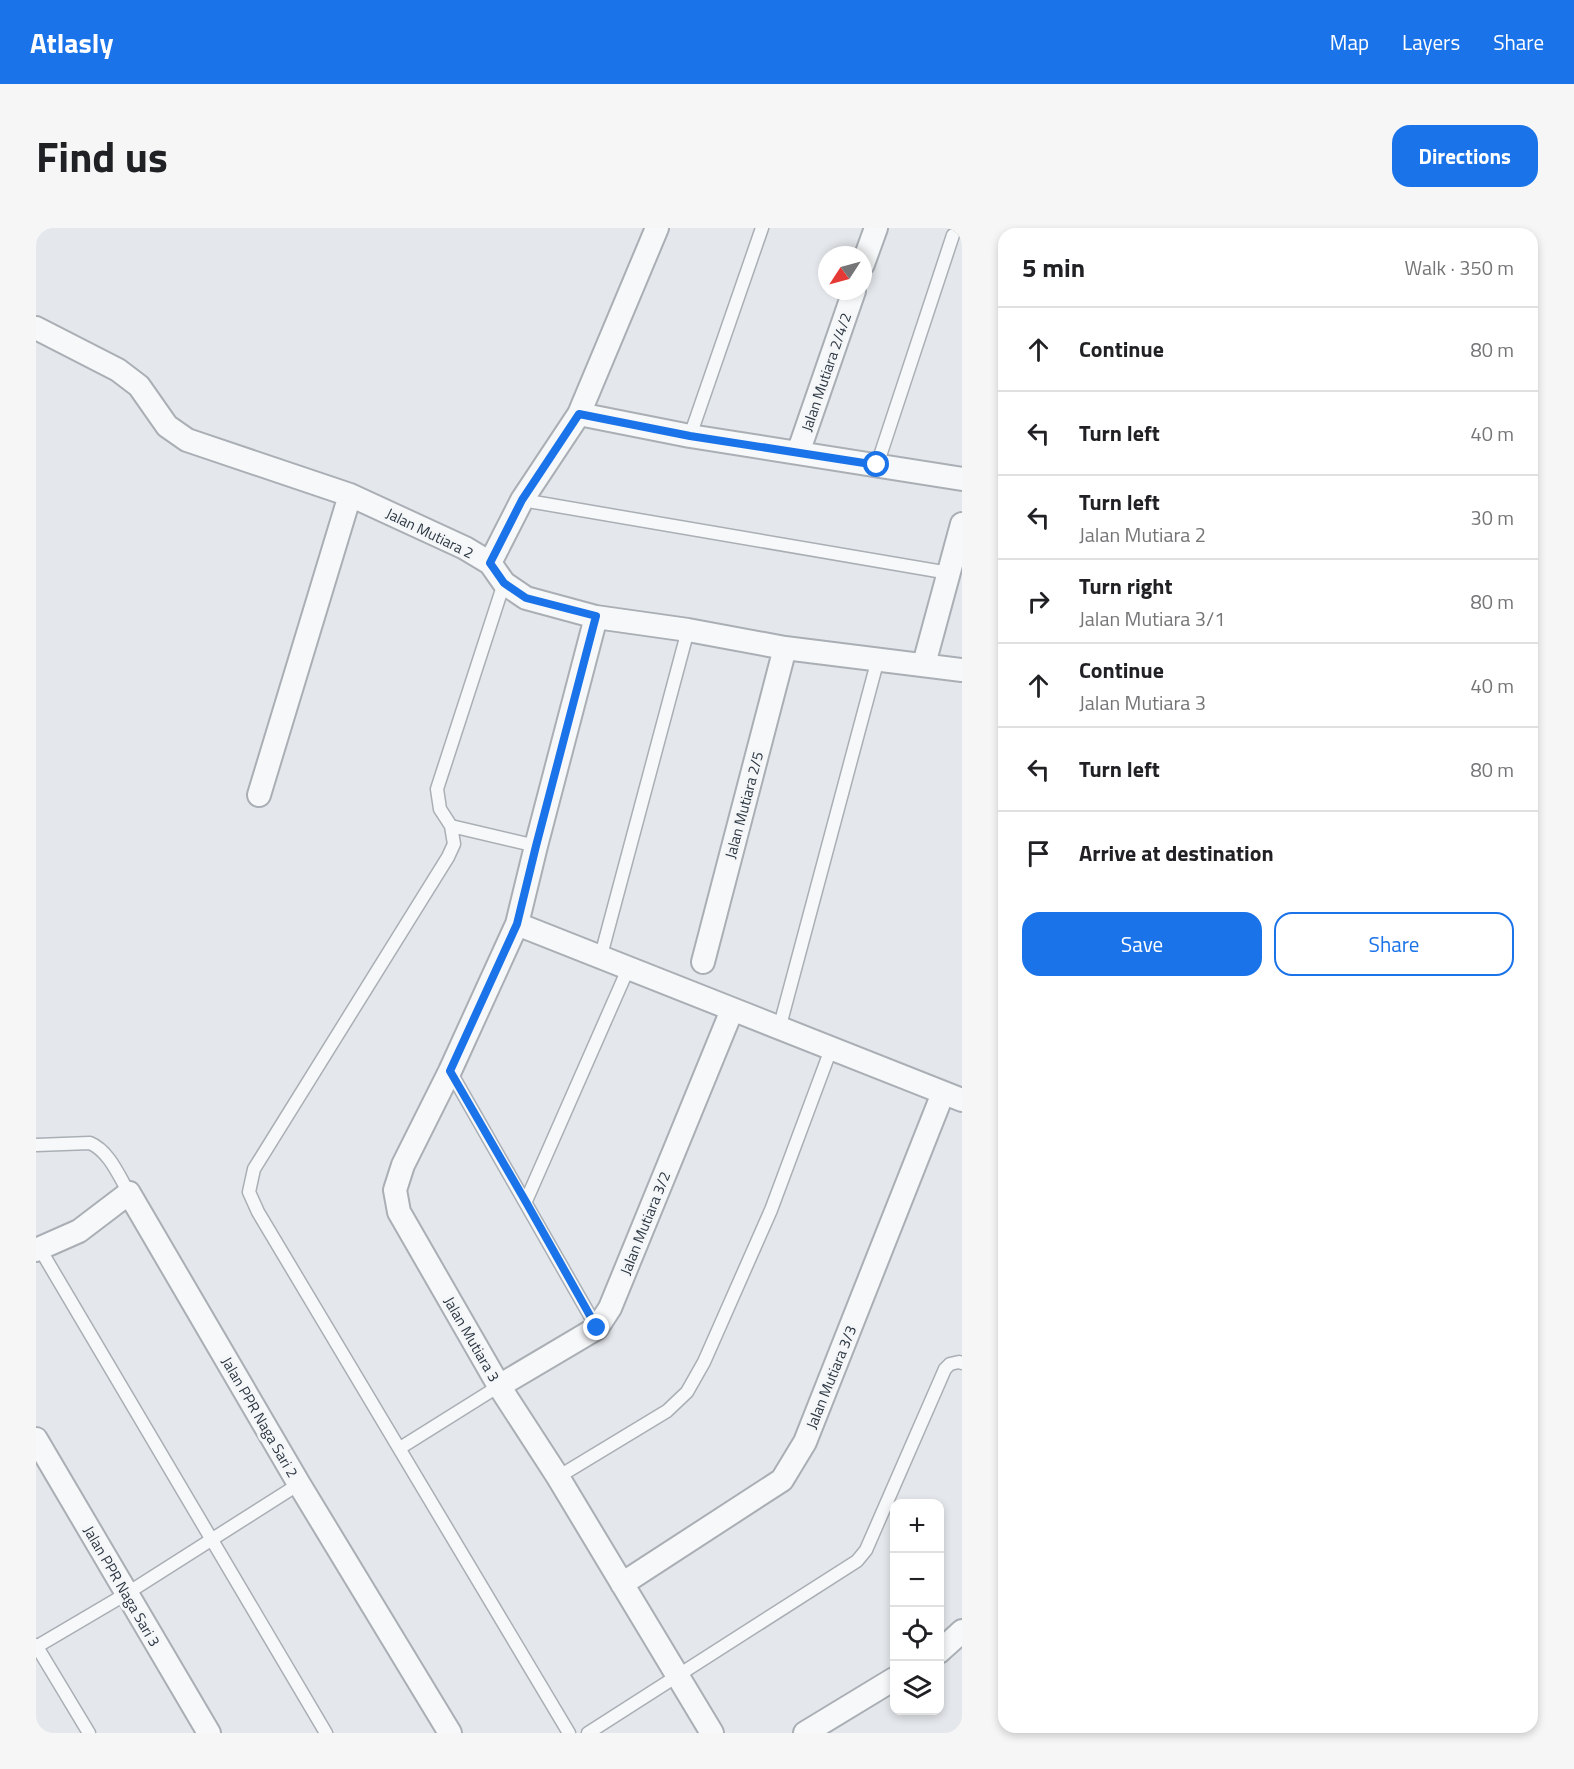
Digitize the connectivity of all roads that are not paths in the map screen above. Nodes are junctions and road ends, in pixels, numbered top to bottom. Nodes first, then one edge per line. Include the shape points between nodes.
1 (657, 228) edge
2 (762, 228) edge
3 (876, 228) edge
4 (953, 235) dead end
5 (870, 246) edge
6 (851, 300) edge
7 (36, 328) edge
8 (579, 414) junction
9 (690, 436) junction
10 (798, 453) junction
11 (877, 465) junction
12 (962, 479) edge
13 (350, 495) junction
14 (522, 500) junction
15 (962, 524) edge
16 (490, 563) junction
17 (949, 573) junction
18 (504, 583) junction
19 (596, 616) junction
20 (688, 630) junction
21 (784, 648) junction
22 (878, 659) junction
23 (924, 664) junction
24 (962, 670) edge
25 (259, 795) dead end
26 (450, 826) junction
27 (536, 846) junction
28 (517, 924) junction
29 (600, 959) junction
30 (703, 962) dead end
31 (628, 969) junction
32 (732, 1010) junction
33 (779, 1029) junction
34 (831, 1049) junction
35 (450, 1071) junction
36 (953, 1096) edge
37 (36, 1145) edge
38 (129, 1193) junction
39 (526, 1202) junction
40 (38, 1250) edge
41 (597, 1328) junction
42 (962, 1364) edge
43 (499, 1386) junction
44 (36, 1439) edge
45 (400, 1448) junction
46 (558, 1477) junction
47 (299, 1484) junction
48 (212, 1539) junction
49 (622, 1584) junction
50 (126, 1594) junction
51 (962, 1631) edge
52 (36, 1646) edge
53 (944, 1647) edge
54 (677, 1676) junction
55 (890, 1681) edge
56 (89, 1733) edge
57 (209, 1733) edge
58 (326, 1733) edge
59 (450, 1733) edge
60 (569, 1733) edge
61 (588, 1733) edge
62 (712, 1733) edge
63 (805, 1733) edge

1 - 8 street
2 - 9 lane
3 - 5 street
4 - 11 lane
6 - 10 street, Jalan Mutiara 2/4/2
7 - 13 street, Jalan Mutiara 2 via 118,370 139,386 167,426 187,440
8 - 9 street
8 - 14 street
9 - 10 street
10 - 11 street
11 - 12 street
13 - 16 street, Jalan Mutiara 2
13 - 25 street
14 - 16 street
14 - 17 lane
15 - 17 street
16 - 18 street, Jalan Mutiara 2
17 - 23 street
18 - 19 street, Jalan Mutiara 2 via 526,598
18 - 26 lane via 437,789 440,809
19 - 20 street, Jalan Mutiara 2
19 - 27 street, Jalan Mutiara 3
20 - 21 street, Jalan Mutiara 2
20 - 29 lane
21 - 22 street, Jalan Mutiara 2
21 - 30 street, Jalan Mutiara 2/5
22 - 23 street, Jalan Mutiara 2
22 - 33 lane
23 - 24 street, Jalan Mutiara 2
26 - 27 lane
26 - 45 lane via 454,844 448,857 254,1169 249,1192
27 - 28 street, Jalan Mutiara 3
28 - 29 street
28 - 35 street, Jalan Mutiara 3
29 - 31 street
31 - 32 street
31 - 39 lane
32 - 33 street
32 - 41 street, Jalan Mutiara 3/2 via 610,1308
33 - 34 street
34 - 36 street
34 - 46 lane via 771,1210 687,1392 667,1411
35 - 39 lane
35 - 43 street, Jalan Mutiara 3 via 395,1190 399,1212
36 - 49 street, Jalan Mutiara 3/3 via 805,1442 782,1480
37 - 38 lane via 98,1146
38 - 40 street via 79,1231
38 - 47 street, Jalan PPR Naga Sari 2
39 - 41 lane
40 - 48 lane
41 - 43 street, Jalan Mutiara 3/2
42 - 54 lane via 950,1364 945,1369 866,1550 857,1561
43 - 45 lane
43 - 46 street, Jalan Mutiara 3
44 - 50 street, Jalan PPR Naga Sari 3
45 - 60 lane
46 - 49 street, Jalan Mutiara 3
47 - 48 lane
47 - 59 street, Jalan PPR Naga Sari 2
48 - 50 lane
48 - 58 lane
49 - 54 street, Jalan Mutiara 3
50 - 52 lane
50 - 57 street, Jalan PPR Naga Sari 3
51 - 53 street
52 - 56 lane
54 - 61 lane
54 - 62 street, Jalan Mutiara 3
55 - 63 street

